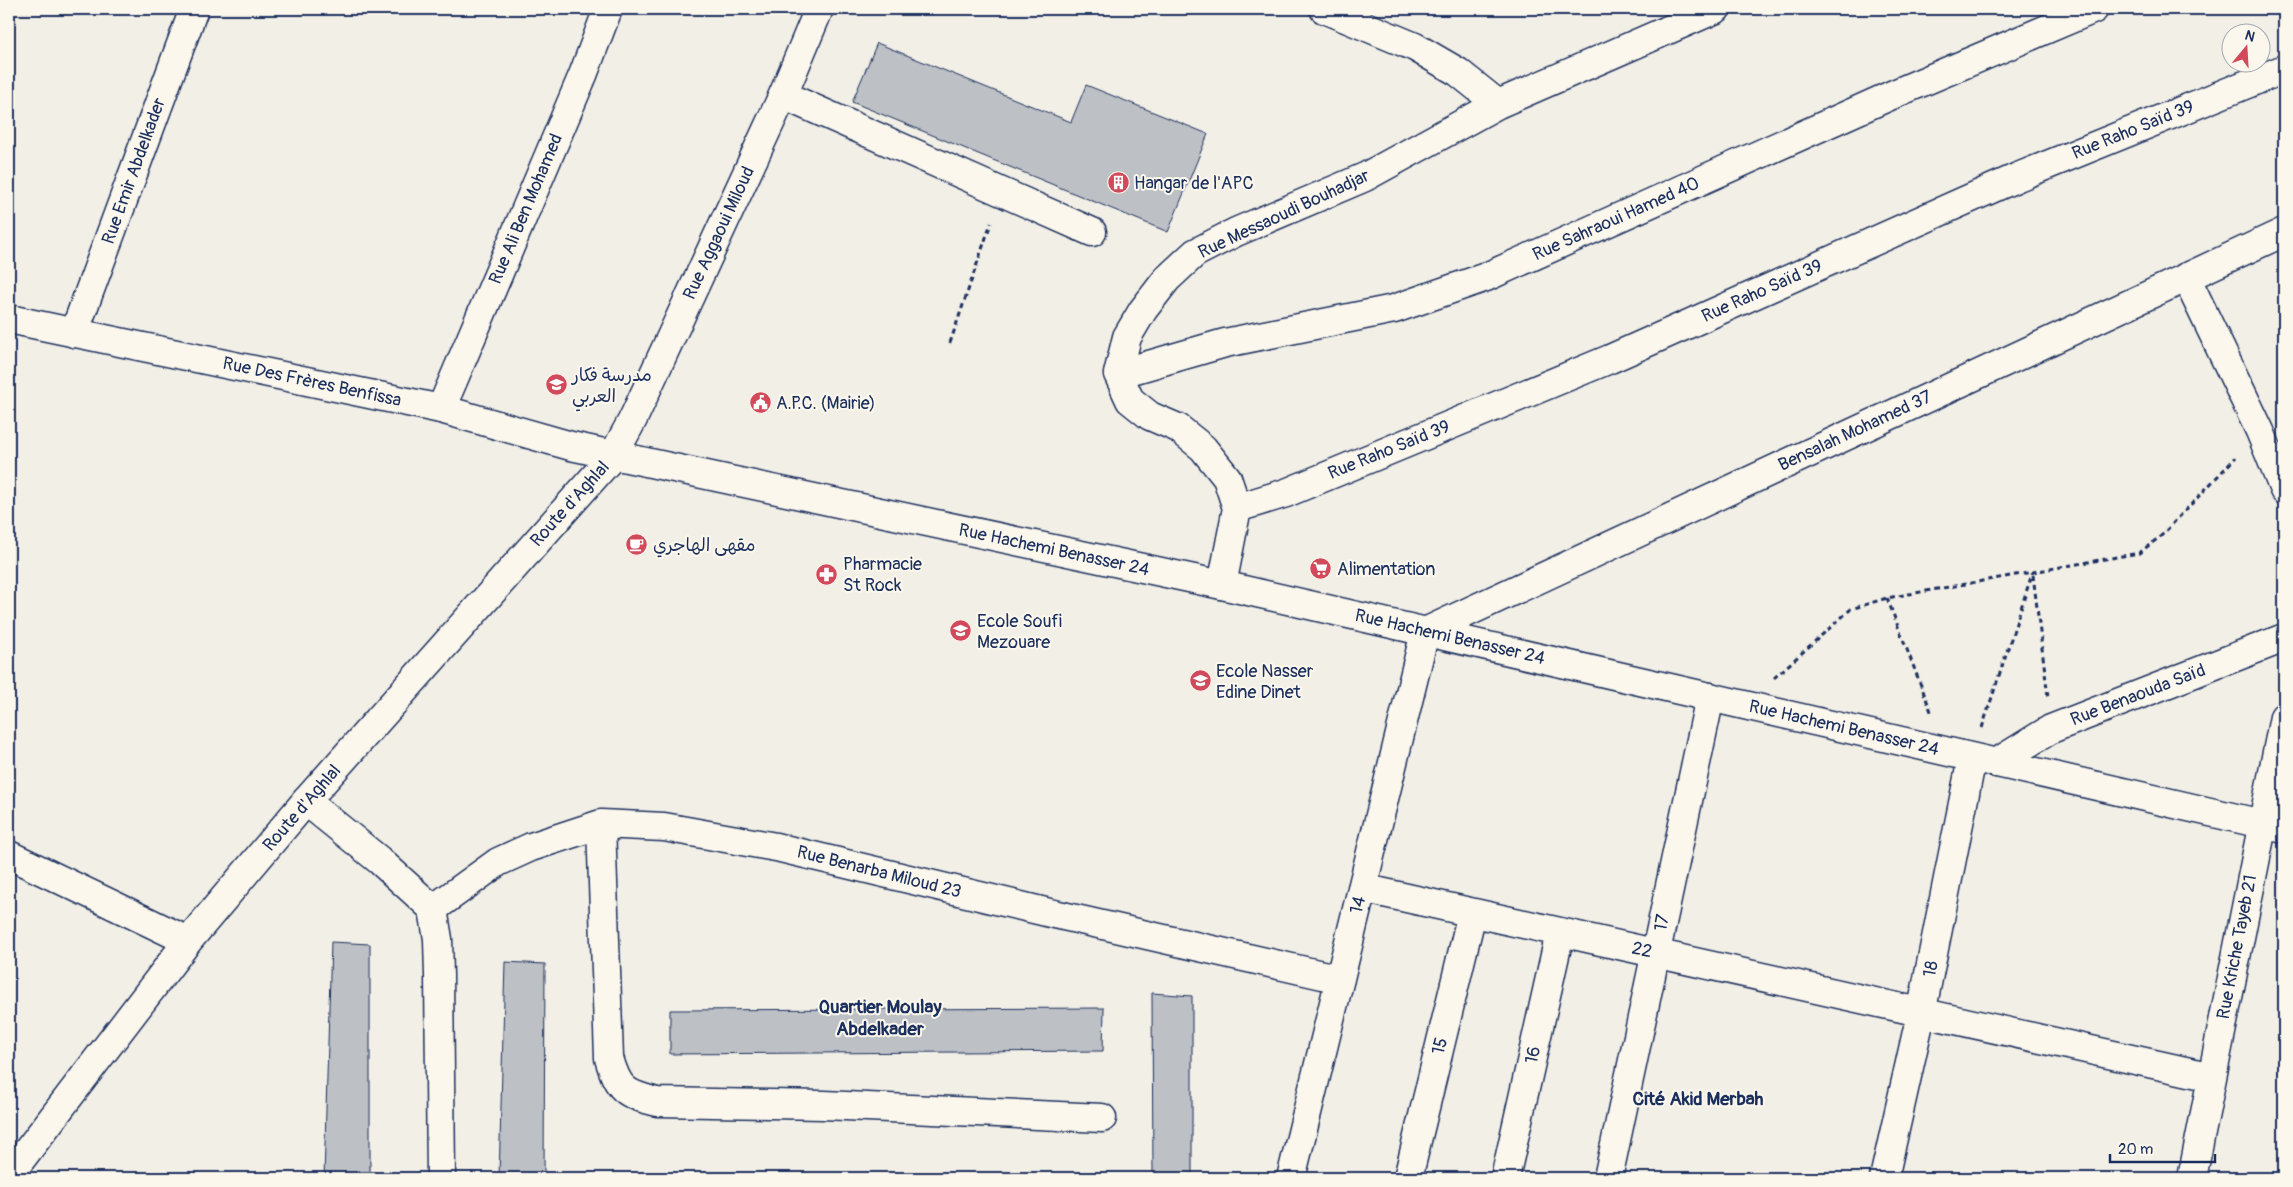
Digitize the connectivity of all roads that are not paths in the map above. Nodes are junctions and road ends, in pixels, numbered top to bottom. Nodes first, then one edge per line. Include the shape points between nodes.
1 (194, 9) edge
2 (608, 9) edge
3 (820, 9) edge
4 (1324, 9) edge
5 (1716, 9) edge
6 (2094, 9) edge
7 (2284, 69) edge
8 (783, 95) junction
9 (1498, 104) junction
10 (1092, 232) dead end
11 (2284, 232) edge
12 (2186, 276) junction
13 (9, 319) edge
14 (74, 333) junction
15 (1118, 374) junction
16 (441, 409) junction
17 (613, 456) junction
18 (2284, 490) edge
19 (1237, 508) junction
20 (1222, 585) junction
21 (1425, 632) junction
22 (2284, 638) edge
23 (1710, 697) junction
24 (2284, 717) edge
25 (1984, 760) junction
26 (306, 801) junction
27 (601, 824) junction
28 (2273, 827) edge
29 (9, 855) edge
30 (1362, 888) junction
31 (433, 909) junction
32 (1472, 913) junction
33 (1560, 932) junction
34 (188, 941) junction
35 (1655, 952) junction
36 (1340, 979) junction
37 (1921, 1014) junction
38 (2212, 1077) junction
39 (1102, 1118) dead end
40 (9, 1175) edge
41 (441, 1178) edge
42 (1291, 1178) edge
43 (1408, 1178) edge
44 (1505, 1178) edge
45 (1608, 1178) edge
46 (1884, 1178) edge
47 (2192, 1178) edge

1 - 14 street, Rue Emir Abdelkader
2 - 16 street, Rue Ali Ben Mohamed
3 - 8 street, Rue Aggaoui Miloud
4 - 9 street via 1415,47 1458,72
5 - 9 street, Rue Messaoudi Bouhadjar
6 - 15 street, Rue Sahraoui Hamed 40 via 1894,94 1486,277 1394,309 1225,343
7 - 19 street, Rue Raho Saïd 39 via 2018,177 1610,359 1286,493
8 - 10 street
8 - 17 street, Rue Aggaoui Miloud
9 - 15 street, Rue Messaoudi Bouhadjar via 1365,177 1195,253 1143,310 1127,337
11 - 12 street, Bensalah Mohamed 37
12 - 18 street via 2260,431
12 - 21 street, Bensalah Mohamed 37
13 - 14 street, Rue Des Frères Benfissa
14 - 16 street, Rue Des Frères Benfissa
15 - 19 street via 1130,400 1150,416 1178,428 1203,448 1227,478
16 - 17 street, Rue Des Frères Benfissa
17 - 20 street, Rue Hachemi Benasser 24
17 - 26 street, Route d'Aghlal
19 - 20 street
20 - 21 street, Rue Hachemi Benasser 24
21 - 23 street, Rue Hachemi Benasser 24
21 - 30 street, 14
22 - 25 street, Rue Benaouda Saïd via 2052,729
23 - 25 street, Rue Hachemi Benasser 24
23 - 35 street, 17
24 - 28 street, Rue Kriche Tayeb 21
25 - 28 street, Rue Hachemi Benasser 24
25 - 37 street, 18
26 - 31 street
26 - 34 street, Route d'Aghlal
27 - 31 street, Rue Benarba Miloud 23 via 498,862
27 - 36 street, Rue Benarba Miloud 23 via 664,827 776,847
27 - 39 street via 610,1058 615,1078 631,1096 657,1102 824,1105
28 - 38 street, Rue Kriche Tayeb 21
29 - 34 street
30 - 32 street, 22
30 - 36 street, 14
31 - 41 street via 438,939
32 - 33 street, 22
32 - 43 street, 15
33 - 35 street, 22
33 - 44 street, 16
34 - 40 street, Route d'Aghlal
35 - 37 street, 22
35 - 45 street, 17
36 - 42 street, 14
37 - 38 street, 22
37 - 46 street, 18
38 - 47 street, Rue Kriche Tayeb 21

